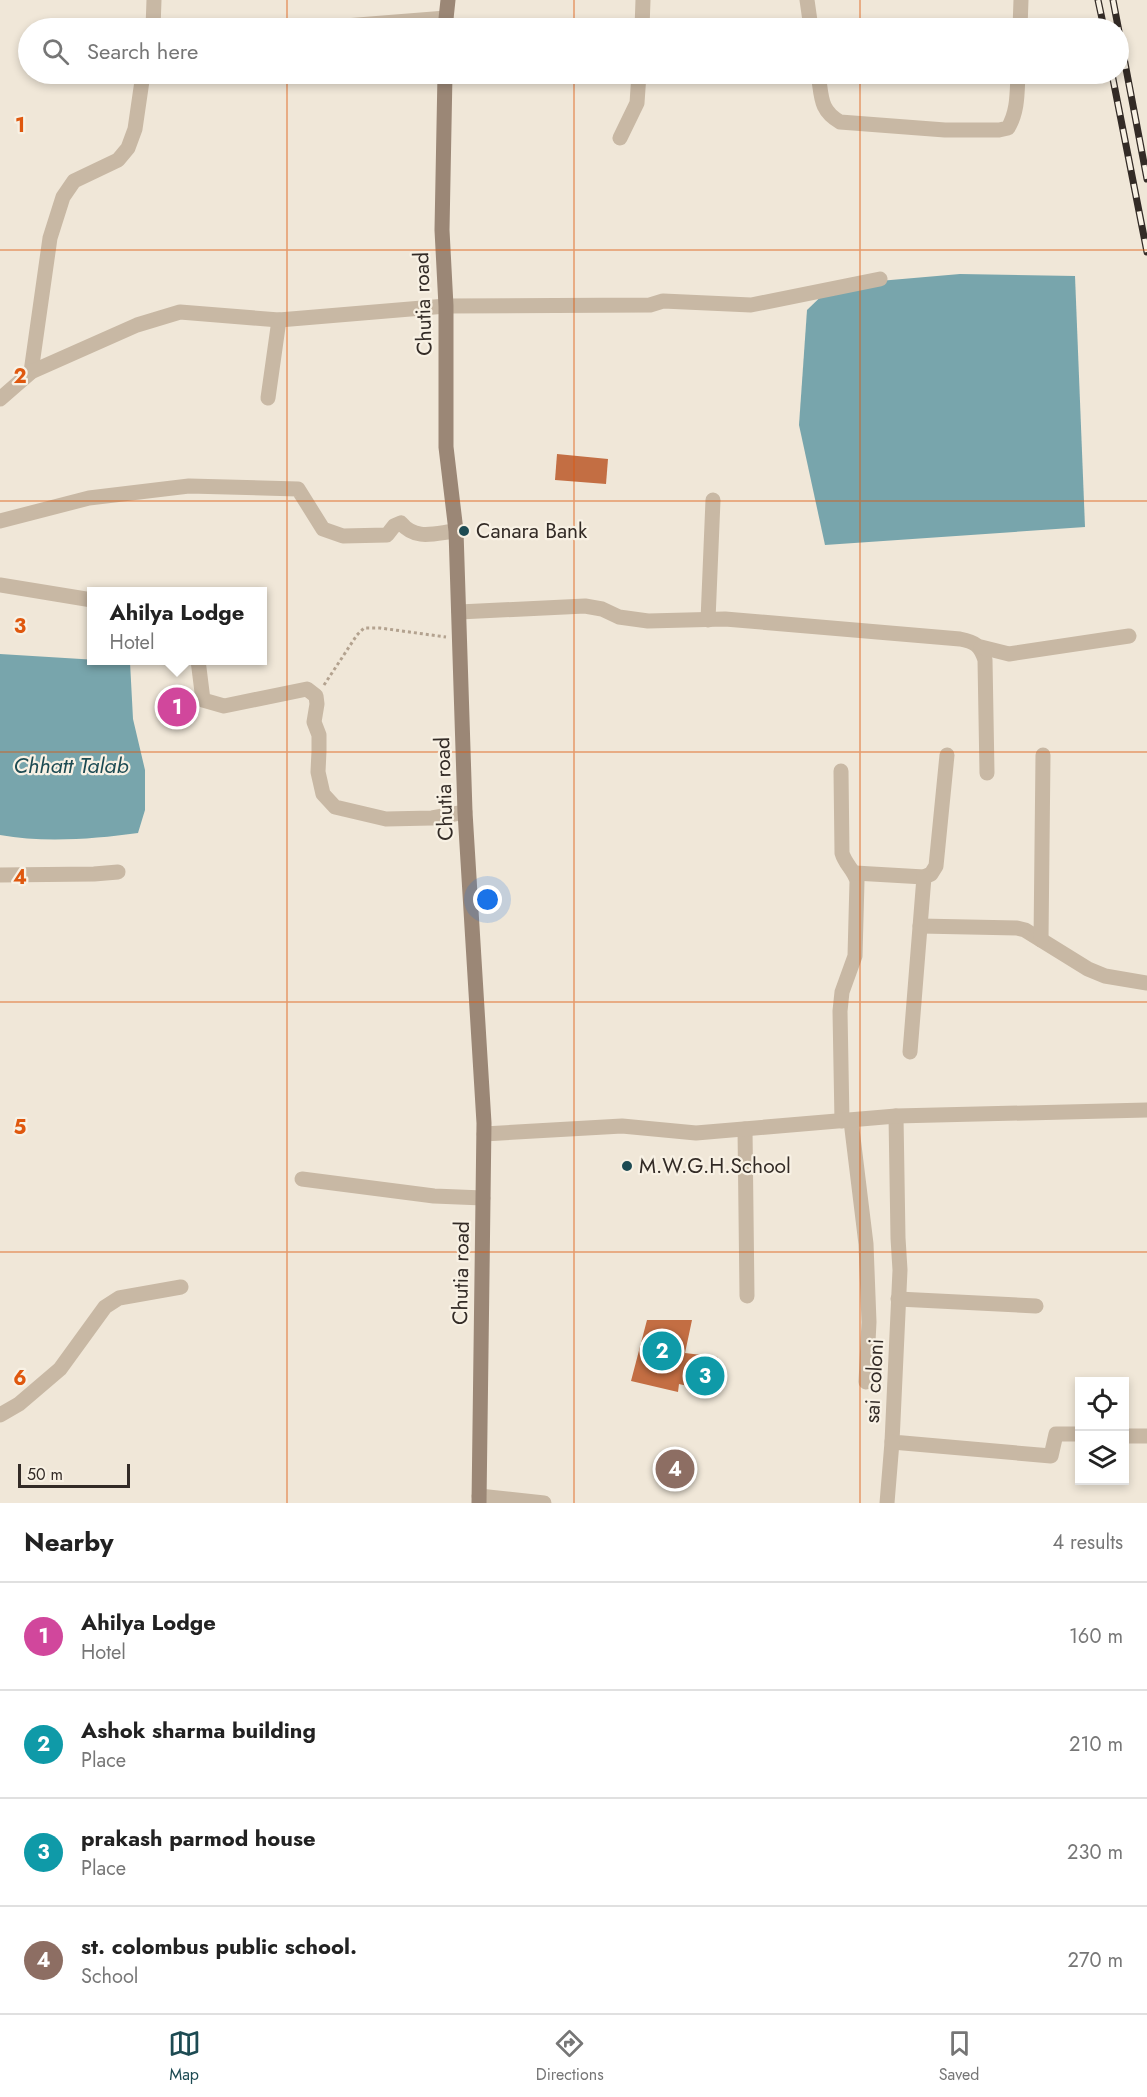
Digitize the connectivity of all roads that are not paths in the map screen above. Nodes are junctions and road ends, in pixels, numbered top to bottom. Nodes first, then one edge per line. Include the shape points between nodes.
1 (154, 0) edge
2 (448, 0) edge
3 (643, 0) edge
4 (807, 0) edge
5 (1021, 0) edge
6 (153, 18) edge
7 (446, 18) edge
8 (642, 18) edge
9 (810, 18) edge
10 (1020, 18) edge
11 (142, 84) edge
12 (445, 84) edge
13 (638, 84) edge
14 (820, 84) edge
15 (1018, 84) edge
16 (620, 138) dead end
17 (880, 279) dead end
18 (446, 306) junction
19 (279, 320) junction
20 (31, 372) junction
21 (268, 398) dead end
22 (0, 399) edge
23 (712, 500) dead end
24 (0, 521) edge
25 (456, 531) junction
26 (0, 585) edge
27 (87, 599) edge
28 (459, 612) junction
29 (708, 620) junction
30 (1129, 636) dead end
31 (981, 647) junction
32 (199, 665) edge
33 (1043, 754) dead end
34 (947, 755) dead end
35 (841, 771) dead end
36 (987, 773) dead end
37 (465, 812) junction
38 (118, 872) dead end
39 (855, 873) junction
40 (0, 874) edge
41 (924, 877) junction
42 (920, 926) junction
43 (1041, 940) junction
44 (1147, 983) edge
45 (910, 1052) dead end
46 (1147, 1110) edge
47 (896, 1116) junction
48 (847, 1121) junction
49 (745, 1129) junction
50 (484, 1134) junction
51 (302, 1179) dead end
52 (483, 1198) junction
53 (181, 1287) dead end
54 (747, 1296) dead end
55 (898, 1299) junction
56 (1036, 1306) dead end
57 (866, 1382) dead end
58 (0, 1415) edge
59 (1075, 1434) edge
60 (1129, 1436) edge
61 (1147, 1436) edge
62 (892, 1442) junction
63 (479, 1499) edge
64 (544, 1503) edge
65 (887, 1503) edge

1 - 6 street
2 - 7 street
3 - 8 street
4 - 9 street
5 - 10 street
11 - 20 street via 128,148 112,163 74,182 63,197 50,238
12 - 18 street, Chutia road via 442,231
13 - 16 street via 637,103
14 - 15 street via 823,106 828,115 840,122 956,130 1008,128 1017,104
17 - 18 street via 751,305 663,301 650,305
18 - 19 street
18 - 25 street, Chutia road via 446,447
19 - 20 street via 180,312 137,325
19 - 21 street
20 - 22 street
23 - 29 street
24 - 25 street via 89,498 189,486 298,489 323,529 343,536 387,535 401,523 408,532 425,535
25 - 28 street, Chutia road
26 - 27 street
28 - 29 street via 585,606 634,620
28 - 37 street, Chutia road
29 - 31 street via 960,639
30 - 31 street via 1009,654
31 - 36 street via 985,660
32 - 37 street via 203,700 224,706 307,689 316,696 318,772 323,794 335,807 386,819 432,818
33 - 43 street
34 - 41 street via 936,866
35 - 39 street via 842,853
37 - 50 street, Chutia road
38 - 40 street
39 - 41 street
39 - 48 street via 855,956 842,992 840,1011
41 - 42 street
42 - 43 street via 1011,927
42 - 45 street
43 - 44 street via 1105,976
46 - 47 street
47 - 48 street
47 - 55 street, sai coloni
48 - 49 street
48 - 57 street via 867,1268
49 - 50 street via 696,1133 622,1126
49 - 54 street
50 - 52 street, Chutia road
51 - 52 street via 434,1196
52 - 63 street, Chutia road
53 - 58 street via 119,1298 105,1307 60,1369
55 - 56 street
55 - 62 street, sai coloni
59 - 62 street, sai coloni via 1056,1434 1051,1456
60 - 61 street
62 - 65 street
63 - 64 street

